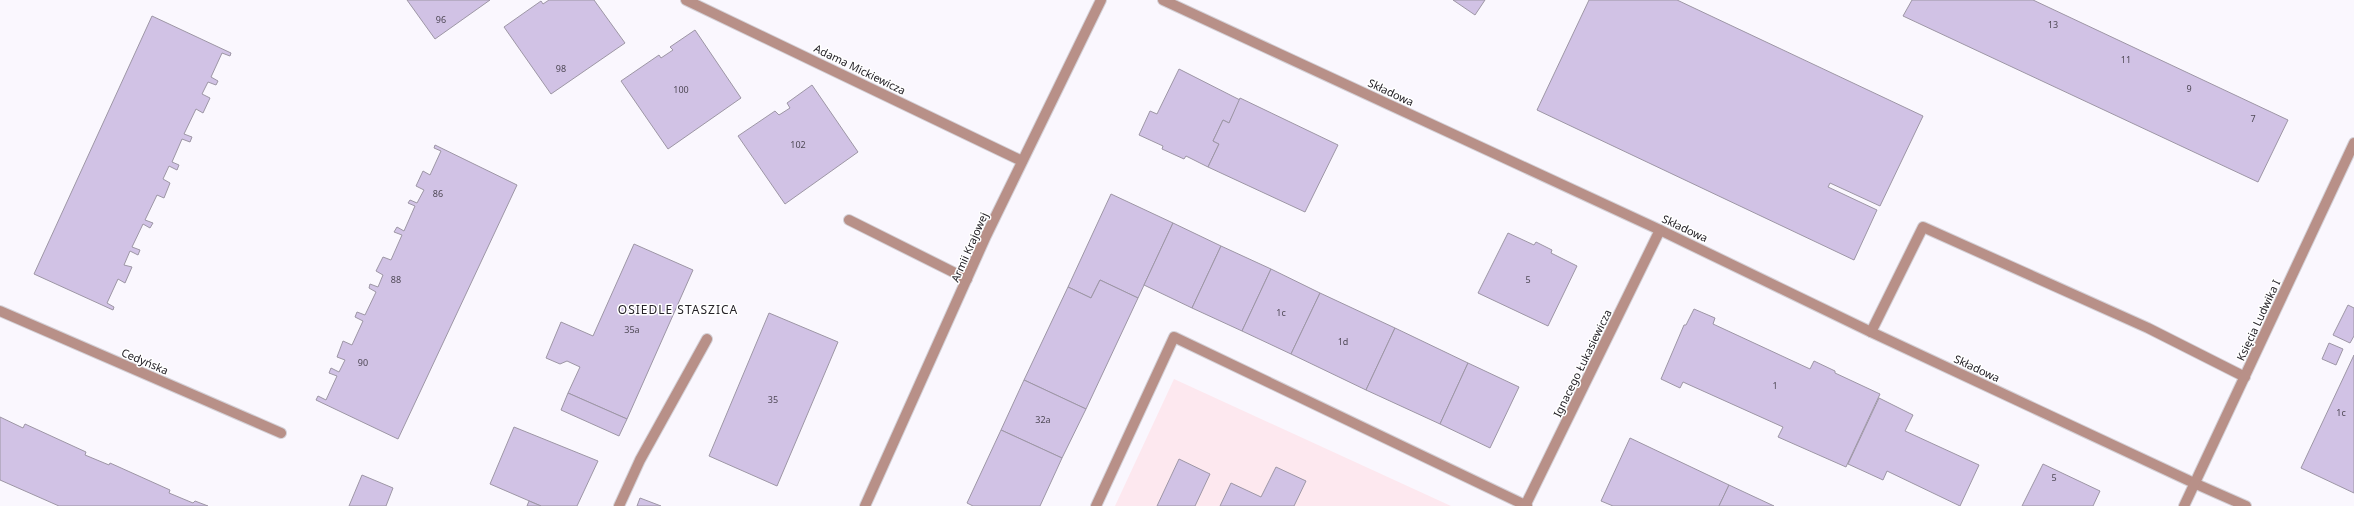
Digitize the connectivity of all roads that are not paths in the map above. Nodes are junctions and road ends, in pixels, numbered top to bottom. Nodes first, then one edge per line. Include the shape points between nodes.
1 (686, 0) edge
2 (1101, 0) edge
3 (1164, 0) edge
4 (2354, 143) edge
5 (1022, 161) junction
6 (849, 220) dead end
7 (1660, 230) junction
8 (968, 279) junction
9 (0, 311) edge
10 (1871, 332) junction
11 (707, 340) dead end
12 (2245, 377) junction
13 (281, 433) dead end
14 (2194, 483) junction
15 (619, 506) edge
16 (865, 506) edge
17 (1096, 506) edge
18 (1526, 506) edge
19 (2184, 506) edge
20 (2246, 506) edge

1 - 5 street, Adama Mickiewicza
2 - 5 street, Armii Krajowej
3 - 7 street, Składowa
4 - 12 street, Księcia Ludwika I
5 - 8 street, Armii Krajowej
6 - 8 street
7 - 10 street, Składowa
7 - 18 street, Ignacego Łukasiewicza
8 - 16 street, Armii Krajowej
9 - 13 street, Cedyńska
10 - 12 street via 1923,227 2148,328
10 - 14 street, Składowa
11 - 15 street via 640,460
12 - 14 street, Księcia Ludwika I
14 - 19 street, Księcia Ludwika I
14 - 20 street, Składowa
17 - 18 street via 1174,337

